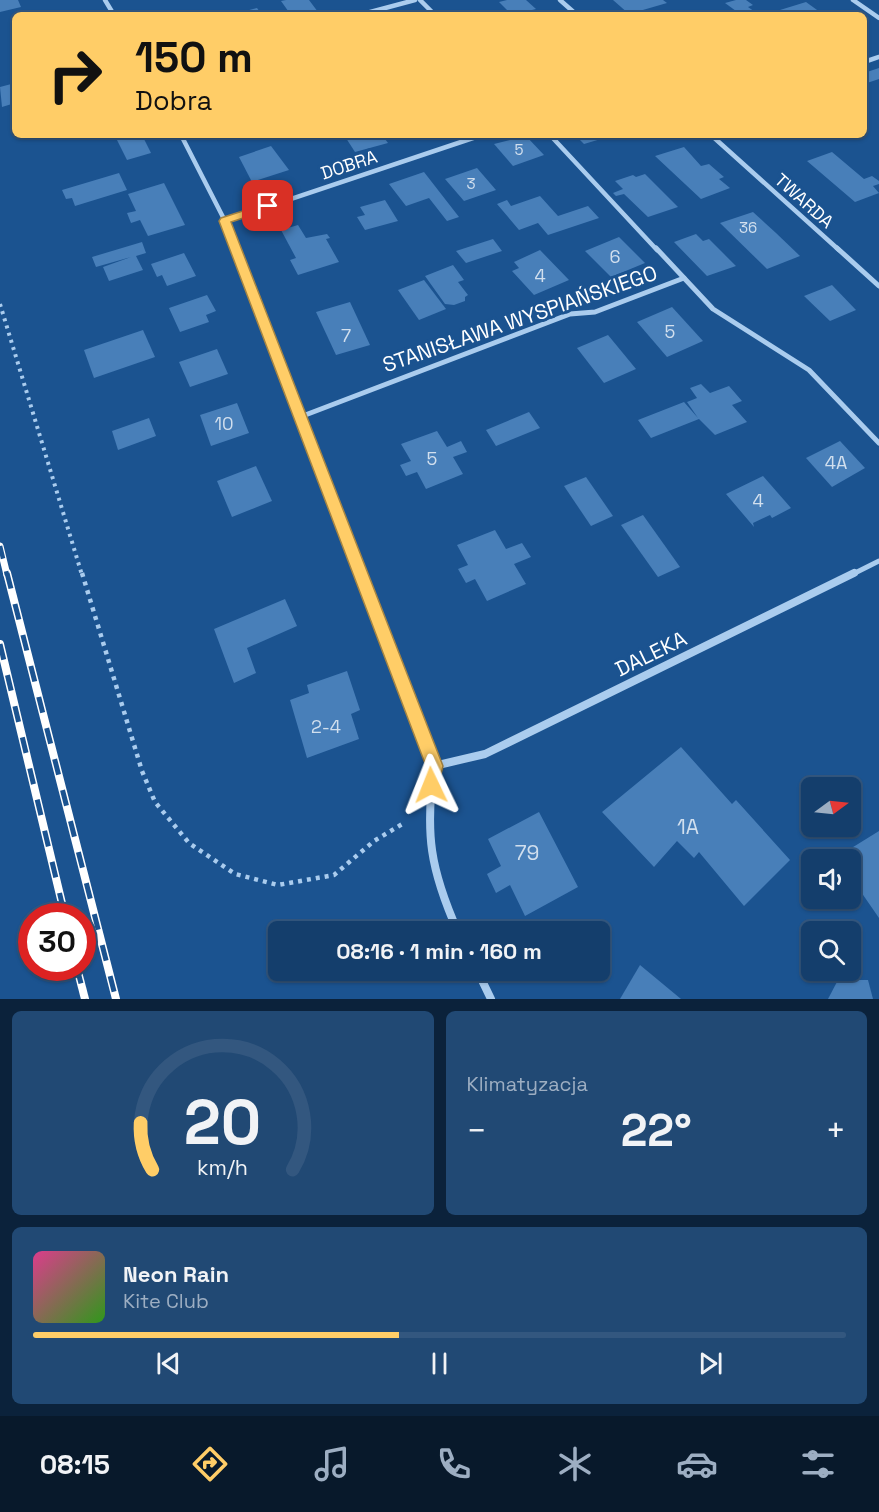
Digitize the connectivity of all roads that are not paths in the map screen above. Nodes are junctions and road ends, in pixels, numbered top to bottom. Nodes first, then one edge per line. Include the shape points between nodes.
1 (415, 0) edge
2 (420, 0) edge
3 (560, 0) edge
4 (853, 0) edge
5 (370, 12) edge
6 (432, 12) edge
7 (574, 12) edge
8 (879, 18) edge
9 (183, 138) edge
10 (473, 138) edge
11 (553, 138) edge
12 (714, 138) edge
13 (225, 221) junction
14 (684, 278) junction
15 (879, 286) edge
16 (300, 417) junction
17 (879, 443) edge
18 (879, 561) edge
19 (434, 766) junction
20 (453, 921) edge
21 (482, 981) edge
22 (491, 999) edge

1 - 5 street
2 - 6 street
3 - 7 street
4 - 8 street
9 - 13 street
10 - 13 street, DOBRA
11 - 14 street, STANISŁAWA WYSPIAŃSKIEGO
12 - 15 street, TWARDA
13 - 16 street
14 - 16 street, STANISŁAWA WYSPIAŃSKIEGO via 595,312 570,314
14 - 17 street, STANISŁAWA WYSPIAŃSKIEGO via 713,309 809,370
16 - 19 street
18 - 19 street, DALEKA via 485,754
19 - 20 street via 427,821 428,849 434,876
21 - 22 street

